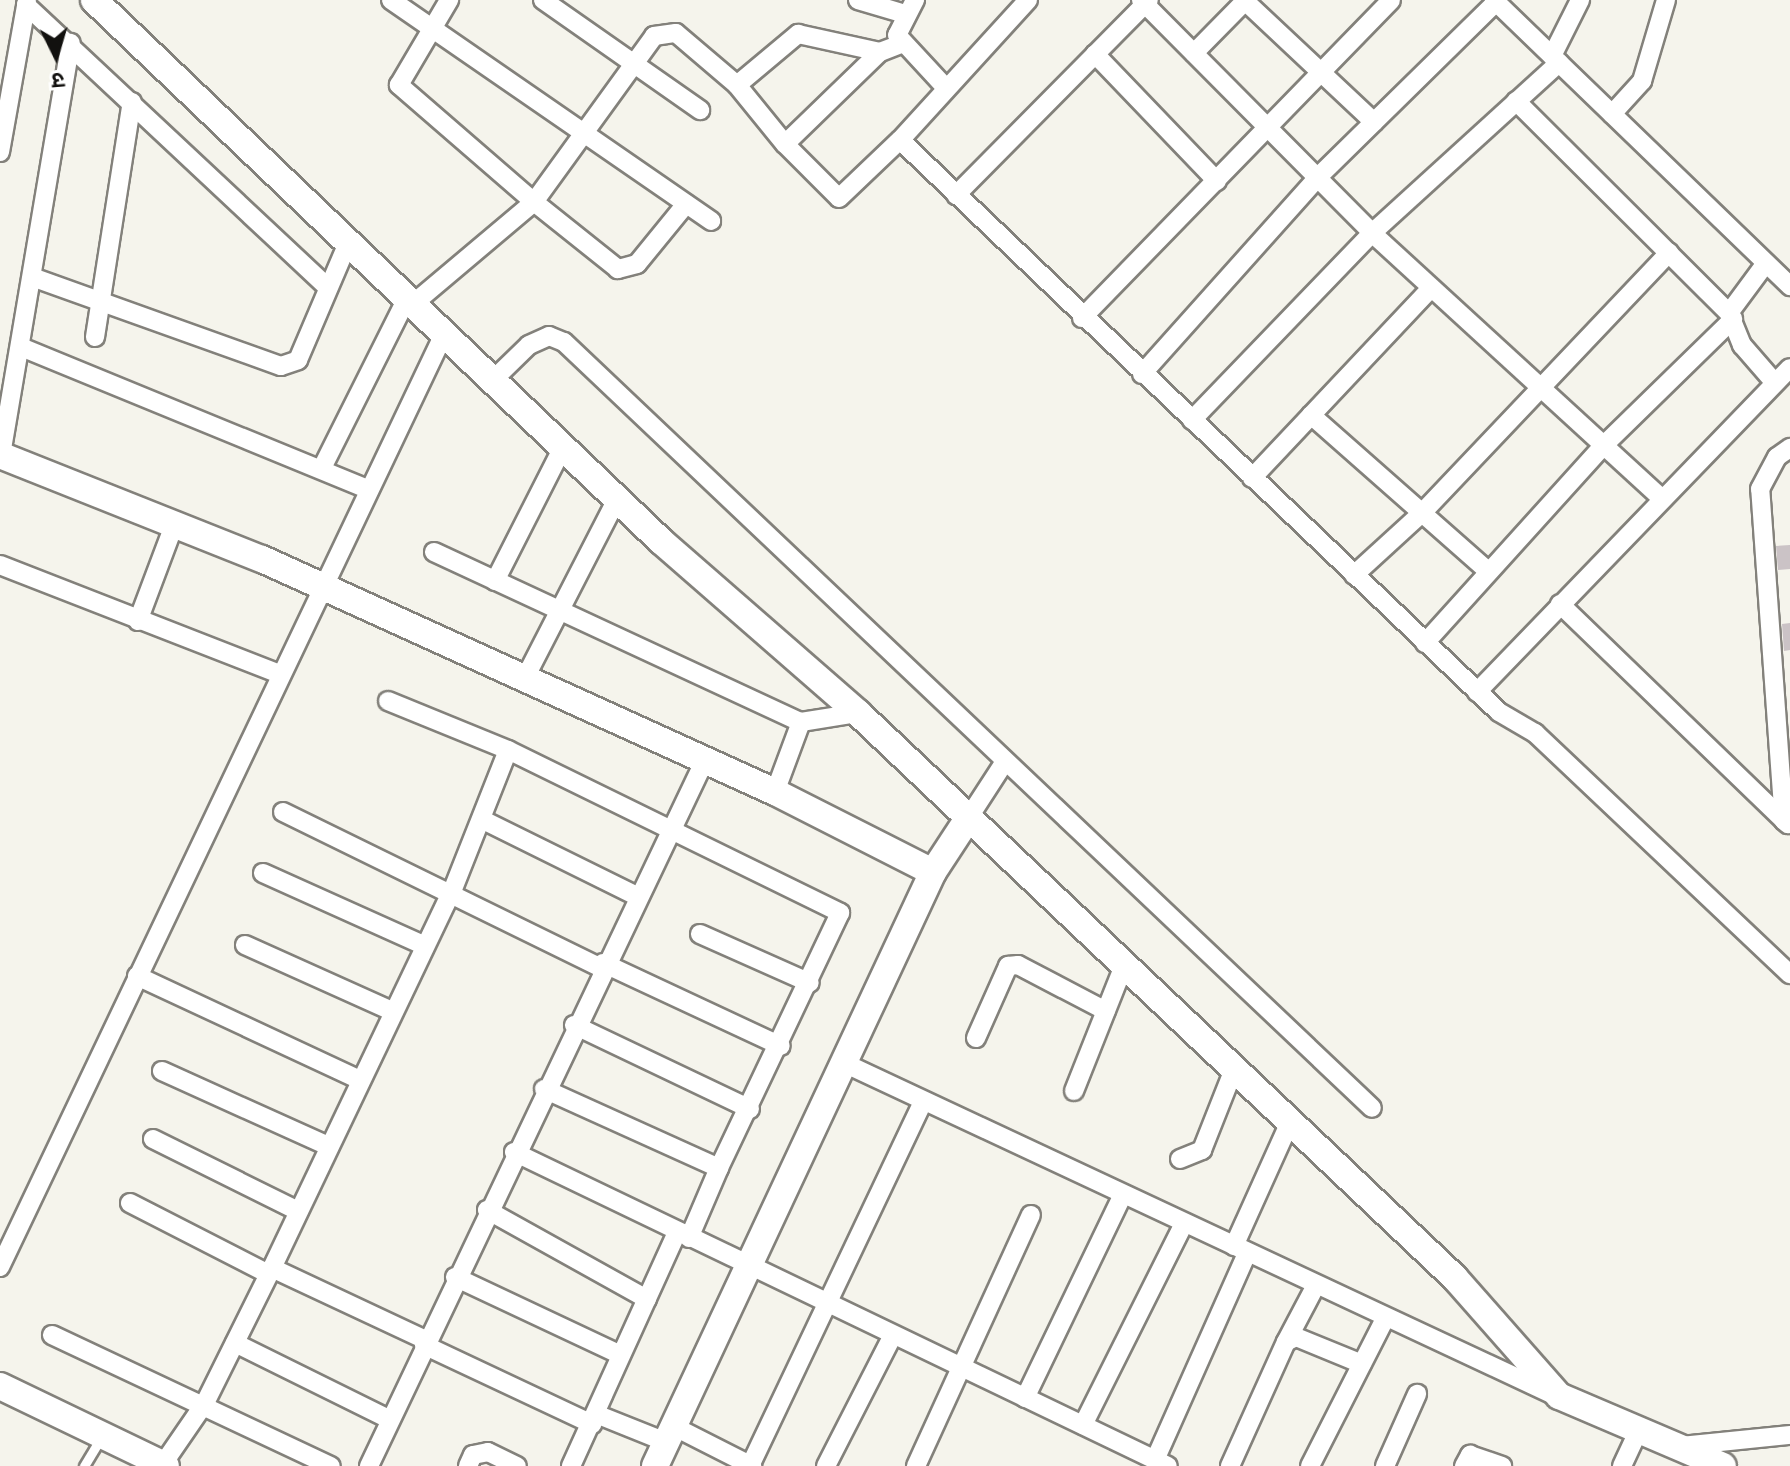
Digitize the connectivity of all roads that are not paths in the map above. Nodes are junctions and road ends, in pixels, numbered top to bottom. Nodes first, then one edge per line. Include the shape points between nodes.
1 (94, 0) edge
2 (391, 0) edge
3 (449, 0) edge
4 (543, 0) edge
5 (858, 0) edge
6 (1028, 0) edge
7 (1246, 0) edge
8 (1391, 0) edge
9 (1580, 0) edge
10 (1666, 0) edge
11 (1145, 1) edge
12 (1495, 1) edge
13 (27, 3) edge
14 (908, 6) edge
15 (429, 32) junction
16 (71, 43) junction
17 (901, 44) junction
18 (880, 52) junction
19 (1194, 53) junction
20 (1095, 54) junction
21 (1556, 59) junction
22 (635, 64) junction
23 (1324, 74) junction
24 (737, 85) junction
25 (946, 88) junction
26 (1516, 101) junction
27 (132, 102) junction
28 (700, 110) dead end
29 (1612, 114) junction
30 (1374, 122) junction
31 (1269, 129) junction
32 (583, 136) junction
33 (900, 140) junction
34 (785, 144) junction
35 (0, 152) edge
36 (1317, 178) junction
37 (1217, 181) junction
38 (956, 195) junction
39 (534, 202) junction
40 (686, 204) junction
41 (711, 221) dead end
42 (1372, 233) junction
43 (348, 243) junction
44 (1669, 253) junction
45 (1766, 263) junction
46 (32, 277) junction
47 (326, 286) junction
48 (1790, 286) edge
49 (1431, 288) junction
50 (96, 301) junction
51 (410, 301) junction
52 (1731, 316) junction
53 (1082, 318) junction
54 (444, 334) junction
55 (95, 337) dead end
56 (21, 347) junction
57 (1790, 368) edge
58 (1142, 374) junction
59 (493, 380) junction
60 (1775, 383) junction
61 (1540, 388) junction
62 (1311, 415) junction
63 (1192, 420) junction
64 (1603, 446) junction
65 (563, 447) junction
66 (1790, 448) edge
67 (0, 455) edge
68 (323, 466) junction
69 (1252, 478) junction
70 (369, 490) junction
71 (1661, 498) junction
72 (617, 499) junction
73 (1422, 513) junction
74 (174, 525) junction
75 (434, 552) dead end
76 (0, 565) edge
77 (1489, 572) junction
78 (1354, 575) junction
79 (495, 581) junction
80 (322, 586) junction
81 (1560, 604) junction
82 (559, 612) junction
83 (138, 621) junction
84 (1425, 643) junction
85 (277, 673) junction
86 (524, 680) junction
87 (1477, 692) junction
88 (388, 701) dead end
89 (858, 713) junction
90 (801, 722) junction
91 (508, 750) junction
92 (705, 760) junction
93 (1004, 763) junction
94 (775, 792) junction
95 (283, 812) dead end
96 (969, 817) junction
97 (483, 820) junction
98 (1787, 823) edge
99 (665, 831) junction
100 (933, 872) junction
101 (263, 873) dead end
102 (453, 889) junction
103 (635, 895) junction
104 (700, 934) dead end
105 (245, 945) dead end
106 (423, 945) junction
107 (602, 966) junction
108 (1123, 968) junction
109 (1790, 974) edge
110 (137, 976) junction
111 (810, 983) junction
112 (392, 1011) junction
113 (1106, 1011) junction
114 (574, 1025) junction
115 (976, 1038) dead end
116 (781, 1046) junction
117 (844, 1063) junction
118 (1234, 1069) junction
119 (162, 1071) dead end
120 (358, 1079) junction
121 (544, 1089) junction
122 (1074, 1091) dead end
123 (923, 1101) junction
124 (1372, 1108) dead end
125 (750, 1109) junction
126 (1290, 1122) junction
127 (153, 1139) dead end
128 (326, 1145) junction
129 (514, 1152) junction
130 (1180, 1159) dead end
131 (719, 1168) junction
132 (1123, 1194) junction
133 (130, 1203) dead end
134 (296, 1210) junction
135 (487, 1210) junction
136 (1031, 1215) dead end
137 (1184, 1223) junction
138 (683, 1235) junction
139 (1240, 1250) junction
140 (0, 1267) edge
141 (747, 1267) junction
142 (269, 1270) junction
143 (455, 1277) junction
144 (1316, 1285) junction
145 (647, 1299) junction
146 (826, 1304) junction
147 (1386, 1317) junction
148 (52, 1335) dead end
149 (893, 1335) junction
150 (1286, 1342) junction
151 (235, 1343) junction
152 (425, 1343) junction
153 (621, 1355) junction
154 (1362, 1364) junction
155 (961, 1367) junction
156 (0, 1386) edge
157 (1417, 1394) dead end
158 (1559, 1396) junction
159 (1025, 1398) junction
160 (205, 1403) junction
161 (389, 1419) junction
162 (594, 1419) junction
163 (1083, 1425) junction
164 (1637, 1434) junction
165 (102, 1435) junction
166 (1790, 1435) edge
167 (665, 1445) edge
168 (1676, 1447) junction
169 (1161, 1463) edge
170 (164, 1465) edge
171 (84, 1466) edge
172 (331, 1466) edge
173 (369, 1466) edge
174 (468, 1466) edge
175 (517, 1466) edge
176 (571, 1466) edge
177 (751, 1466) edge
178 (826, 1466) edge
179 (916, 1466) edge
180 (1230, 1466) edge
181 (1310, 1466) edge
182 (1385, 1466) edge
183 (1464, 1466) edge
184 (1502, 1466) edge
185 (1622, 1466) edge
186 (1723, 1466) edge

1 - 43 street
2 - 15 street
3 - 15 street
4 - 22 street
5 - 14 street
6 - 25 street
7 - 19 street
7 - 23 street
8 - 23 street
9 - 21 street
10 - 29 street via 1642,81
11 - 19 street
11 - 20 street
12 - 21 street
12 - 30 street
13 - 16 street
13 - 35 street
14 - 17 street
15 - 32 street
15 - 39 street via 401,75 405,96
16 - 27 street
16 - 46 street
17 - 18 street
17 - 25 street
18 - 24 street via 798,34
18 - 34 street
19 - 31 street
20 - 37 street
20 - 38 street
21 - 26 street
21 - 29 street
22 - 24 street via 654,36 667,31
22 - 28 street
22 - 32 street
23 - 30 street
23 - 31 street
24 - 34 street
25 - 33 street
26 - 42 street
26 - 44 street
27 - 47 street
27 - 50 street
29 - 45 street
30 - 36 street
31 - 36 street
31 - 37 street
32 - 39 street
32 - 40 street
33 - 34 street via 839,198
33 - 38 street
36 - 42 street
36 - 58 street
37 - 53 street
38 - 53 street
39 - 40 street via 618,269 637,264
39 - 51 street
40 - 41 street
42 - 49 street
42 - 63 street
43 - 47 street
43 - 51 street
44 - 52 street
44 - 61 street
45 - 48 street
45 - 52 street
46 - 50 street
46 - 56 street
47 - 50 street via 298,360 281,366
49 - 61 street
49 - 62 street
50 - 55 street
51 - 54 street
51 - 68 street
52 - 60 street via 1742,345
52 - 64 street
53 - 58 street
54 - 59 street
54 - 70 street
56 - 67 street
56 - 68 street
57 - 60 street
58 - 63 street
59 - 65 street
59 - 93 street via 529,345 549,336 564,342
60 - 71 street
61 - 64 street
61 - 73 street
62 - 69 street
62 - 73 street
63 - 69 street
64 - 71 street
64 - 77 street
65 - 72 street
65 - 79 street
66 - 98 street via 1777,457 1760,489
67 - 74 street
68 - 70 street
69 - 78 street
70 - 80 street
71 - 81 street
72 - 82 street
72 - 89 street
73 - 77 street
73 - 78 street
74 - 80 street
74 - 83 street
75 - 79 street
76 - 83 street
77 - 84 street
78 - 84 street
79 - 82 street
80 - 85 street
80 - 86 street
81 - 87 street
81 - 98 street
82 - 86 street
82 - 90 street
83 - 85 street
84 - 87 street
85 - 110 street
86 - 92 street
87 - 109 street via 1535,733
88 - 91 street
89 - 90 street
89 - 96 street
90 - 94 street
91 - 97 street
91 - 99 street
92 - 94 street
92 - 99 street
93 - 96 street
93 - 124 street
94 - 100 street
95 - 102 street
96 - 100 street
96 - 108 street
97 - 102 street
97 - 103 street
99 - 103 street
99 - 111 street via 840,913
100 - 117 street
101 - 106 street
102 - 106 street
102 - 107 street
103 - 107 street
104 - 111 street
105 - 112 street
106 - 112 street
107 - 114 street
107 - 116 street
108 - 113 street
108 - 118 street
110 - 120 street
110 - 140 street
111 - 116 street
112 - 120 street
113 - 115 street via 1018,965 1008,966
113 - 122 street
114 - 121 street
114 - 125 street
116 - 125 street
117 - 123 street
117 - 141 street
118 - 126 street
118 - 130 street via 1202,1150
119 - 128 street
120 - 128 street
121 - 129 street
121 - 131 street
123 - 132 street
123 - 146 street
125 - 131 street
126 - 139 street
126 - 158 street via 1455,1278
127 - 134 street
128 - 134 street
129 - 135 street
129 - 138 street
131 - 138 street
132 - 137 street
132 - 159 street
133 - 142 street
134 - 142 street
135 - 143 street
135 - 145 street
136 - 155 street
137 - 139 street
137 - 163 street
138 - 141 street
138 - 145 street
139 - 144 street
139 - 169 street
141 - 146 street
141 - 167 street
142 - 151 street
142 - 152 street
143 - 152 street
143 - 153 street
144 - 147 street
144 - 150 street
145 - 153 street
146 - 149 street
146 - 177 street
147 - 154 street
147 - 158 street
148 - 160 street
149 - 155 street
149 - 178 street
150 - 154 street via 1296,1337
150 - 180 street
151 - 160 street
151 - 161 street
152 - 161 street
152 - 162 street
153 - 162 street
154 - 181 street
155 - 159 street
155 - 179 street
156 - 165 street
157 - 182 street
158 - 164 street
159 - 163 street
160 - 170 street
160 - 172 street
161 - 173 street
162 - 167 street
162 - 176 street
163 - 169 street
164 - 168 street
164 - 185 street
165 - 170 street
165 - 171 lane
166 - 168 street
167 - 177 street
168 - 186 street
174 - 175 street via 473,1455 488,1452
183 - 184 street via 1470,1455

